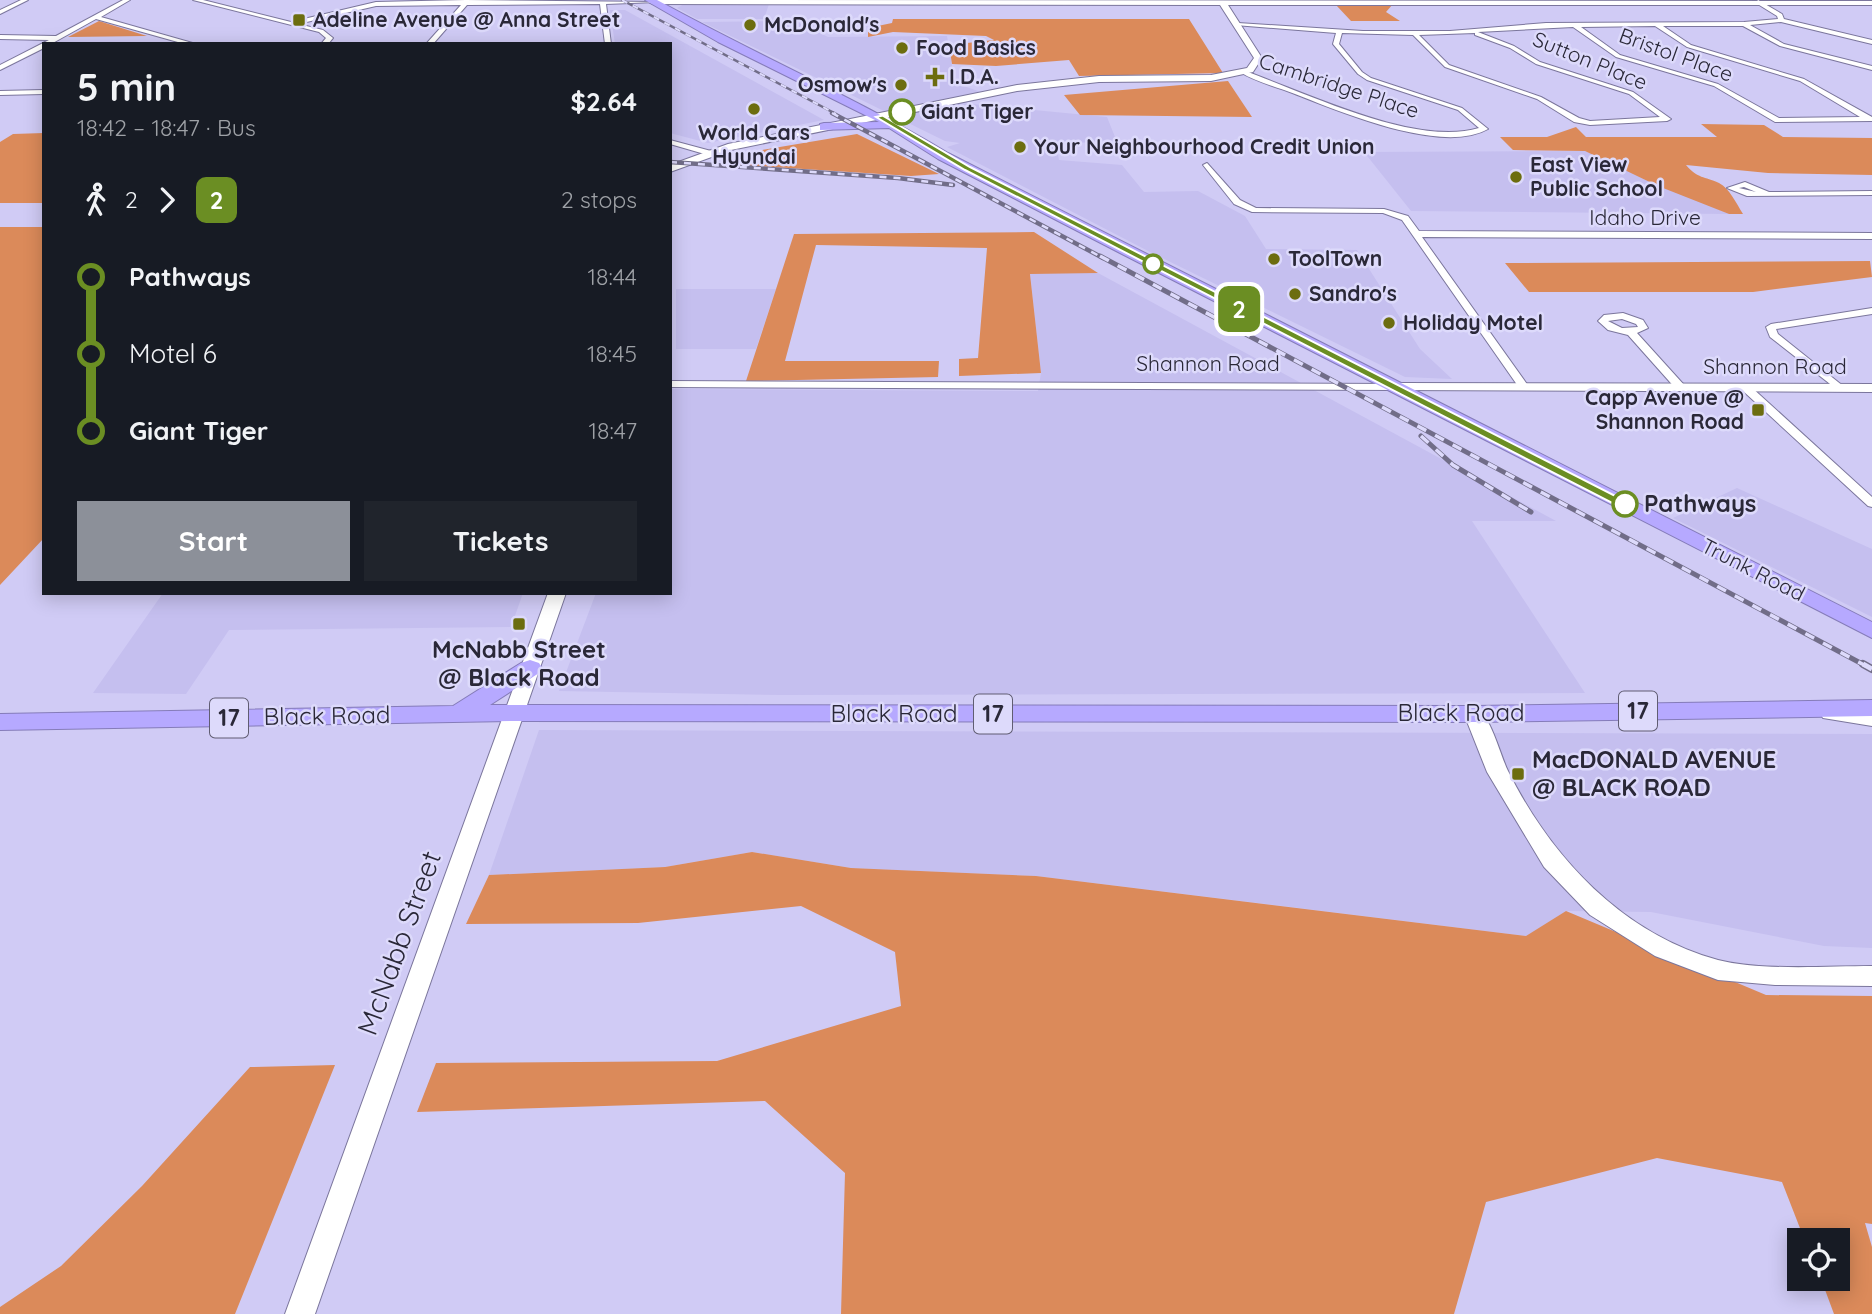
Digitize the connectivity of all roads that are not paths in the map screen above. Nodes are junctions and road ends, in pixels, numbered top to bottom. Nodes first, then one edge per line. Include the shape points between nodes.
1 (24, 0) edge
2 (127, 0) edge
3 (196, 0) edge
4 (360, 0) edge
5 (601, 1) edge
6 (651, 1) edge
7 (690, 1) edge
8 (782, 1) edge
9 (939, 1) edge
10 (1098, 1) edge
11 (1221, 1) edge
12 (1463, 1) edge
13 (468, 2) edge
14 (1758, 2) junction
15 (1872, 3) edge
16 (376, 4) junction
17 (0, 12) edge
18 (673, 13) junction
19 (96, 17) junction
20 (1781, 20) junction
21 (293, 23) junction
22 (1573, 24) junction
23 (1656, 24) junction
24 (1744, 24) junction
25 (1238, 26) junction
26 (1340, 31) junction
27 (1472, 32) junction
28 (1415, 34) junction
29 (0, 37) edge
30 (57, 38) junction
31 (49, 42) edge
32 (185, 42) edge
33 (326, 42) edge
34 (431, 42) edge
35 (608, 42) edge
36 (1872, 43) edge
37 (42, 46) edge
38 (0, 68) edge
39 (1872, 68) edge
40 (1243, 72) junction
41 (789, 74) junction
42 (42, 92) edge
43 (0, 93) edge
44 (853, 109) junction
45 (878, 120) junction
46 (824, 127) junction
47 (672, 143) edge
48 (708, 153) junction
49 (1207, 165) dead end
50 (672, 168) edge
51 (1872, 193) edge
52 (1768, 194) dead end
53 (1417, 234) junction
54 (1872, 236) edge
55 (1872, 311) edge
56 (1631, 332) dead end
57 (672, 384) edge
58 (1398, 387) junction
59 (1524, 387) junction
60 (1681, 388) junction
61 (1746, 388) junction
62 (1839, 388) junction
63 (1872, 388) edge
64 (1872, 503) edge
65 (1738, 562) junction
66 (555, 595) edge
67 (1872, 631) edge
68 (1872, 647) edge
69 (530, 668) junction
70 (1872, 694) edge
71 (1872, 708) edge
72 (1802, 709) junction
73 (513, 713) junction
74 (457, 714) junction
75 (1474, 714) junction
76 (1872, 719) edge
77 (0, 722) edge
78 (1872, 976) edge
79 (300, 1314) edge

1 - 17 street
2 - 19 street
3 - 21 street
4 - 16 street
5 - 6 street
5 - 13 street
5 - 35 street
6 - 7 main road
6 - 18 highway, Trunk Road
7 - 8 main road
7 - 18 highway via 676,6
8 - 9 main road
9 - 10 main road
10 - 11 main road
11 - 12 main road
11 - 25 main road
12 - 14 main road
13 - 16 street
13 - 34 street
14 - 15 main road
14 - 20 street
16 - 21 street
18 - 41 highway, Trunk Road
19 - 30 street
19 - 32 street
20 - 24 street
20 - 36 street
21 - 33 street via 328,34
22 - 23 street
22 - 23 street, Bristol Place via 1618,55 1716,85 1778,120 1868,119 1801,80 1689,46
22 - 27 street
23 - 24 street
24 - 39 street via 1782,45
25 - 26 street
25 - 40 main road via 1258,58 1255,67
26 - 28 street
26 - 40 street, Cambridge Place via 1336,44 1360,73 1460,109 1484,129 1462,134 1396,127
27 - 28 street
27 - 28 street, Sutton Place via 1538,63 1631,93 1667,120 1577,120 1539,99 1447,66
29 - 30 street
30 - 31 street
37 - 38 street
40 - 45 main road via 1211,78 1047,84
41 - 44 highway, Trunk Road
41 - 45 highway, Trunk Road
42 - 43 street
44 - 45 highway, Trunk Road
44 - 46 highway via 849,116
45 - 46 highway
45 - 58 highway, Trunk Road
46 - 48 main road
47 - 48 street
48 - 50 main road
49 - 53 street via 1242,206 1272,211 1396,213
51 - 52 street
53 - 54 street, Idaho Drive
53 - 59 street
55 - 62 street via 1771,327 1773,335
56 - 60 street
57 - 58 street, Shannon Road
58 - 59 main road, Shannon Road
58 - 65 highway, Trunk Road
59 - 60 main road, Shannon Road
60 - 61 main road, Shannon Road
61 - 62 main road, Shannon Road
61 - 64 street
62 - 63 main road, Shannon Road
65 - 67 highway, Trunk Road
65 - 68 highway
66 - 69 main road, McNabb Street
69 - 73 main road, McNabb Street
69 - 74 highway
70 - 72 highway
71 - 72 highway, Black Road / 17
72 - 75 highway, Black Road / 17
72 - 76 main road
73 - 74 highway, Black Road / 17
73 - 75 highway, Black Road / 17
73 - 79 main road, McNabb Street
74 - 77 highway, Black Road / 17
75 - 78 main road via 1498,772 1552,861 1598,909 1664,949 1718,970

